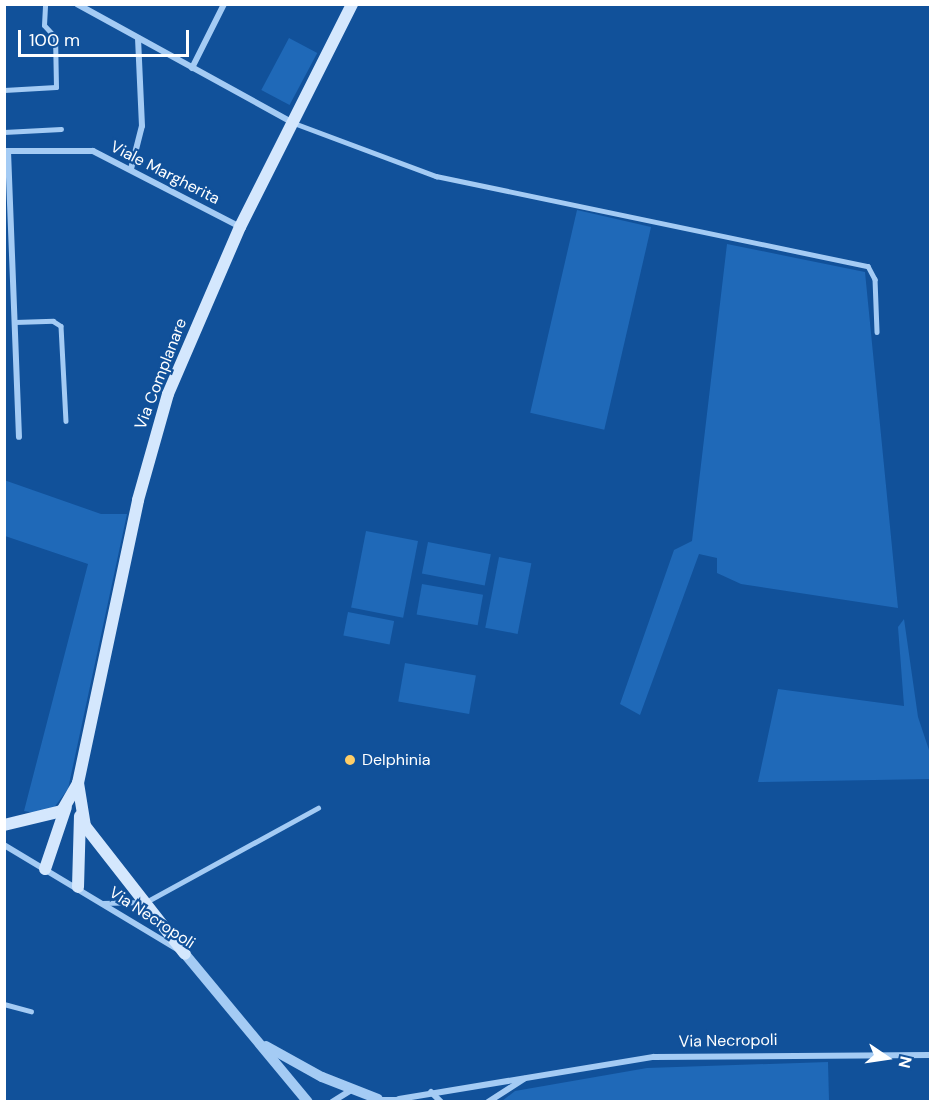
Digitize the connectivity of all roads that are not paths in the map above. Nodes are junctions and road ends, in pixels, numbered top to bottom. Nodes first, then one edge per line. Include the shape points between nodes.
1 (45, 4) edge
2 (77, 4) edge
3 (224, 4) edge
4 (352, 4) edge
5 (138, 38) junction
6 (192, 68) junction
7 (4, 90) edge
8 (292, 122) junction
9 (62, 129) dead end
10 (4, 132) edge
11 (7, 151) edge
12 (131, 169) junction
13 (240, 227) junction
14 (15, 322) junction
15 (877, 332) dead end
16 (66, 421) dead end
17 (19, 437) dead end
18 (78, 783) junction
19 (68, 800) junction
20 (80, 807) junction
21 (318, 808) dead end
22 (4, 825) edge
23 (4, 845) edge
24 (45, 869) junction
25 (78, 887) junction
26 (146, 902) junction
27 (102, 903) junction
28 (185, 954) junction
29 (4, 1004) edge
30 (31, 1011) dead end
31 (261, 1043) junction
32 (930, 1056) edge
33 (527, 1077) junction
34 (355, 1089) junction
35 (431, 1092) junction
36 (376, 1100) edge
37 (400, 1100) edge
38 (309, 1101) edge
39 (332, 1101) edge
40 (441, 1101) edge
41 (488, 1101) edge

1 - 7 street via 44,25 54,34 56,87
2 - 5 street
3 - 6 street
4 - 8 main road, Via Complanare
5 - 6 street
5 - 12 street via 142,126
6 - 8 street
8 - 13 main road, Via Complanare
8 - 15 lane via 436,176 868,266 875,279
9 - 10 lane
11 - 12 street, Viale Margherita via 84,149
11 - 14 street
12 - 13 street, Viale Margherita
13 - 18 main road, Via Complanare via 150,449
14 - 16 lane via 53,321 61,326
14 - 17 street
18 - 19 main road
18 - 20 main road
19 - 22 main road via 62,811 40,820
19 - 24 main road
20 - 25 main road
20 - 26 main road via 92,837
21 - 26 lane
23 - 24 street, Via Necropoli
24 - 25 street, Via Necropoli
25 - 27 street, Via Necropoli
26 - 27 lane
26 - 28 main road
27 - 28 street, Via Necropoli
28 - 31 street, Via Necropoli
29 - 30 lane
31 - 34 street
31 - 38 street, Via Necropoli
32 - 33 street, Via Necropoli via 654,1057
33 - 35 street, Via Necropoli
33 - 41 street, Via Necropoli
34 - 36 street
34 - 39 street
35 - 37 street, Via Necropoli
35 - 40 street
36 - 37 street

